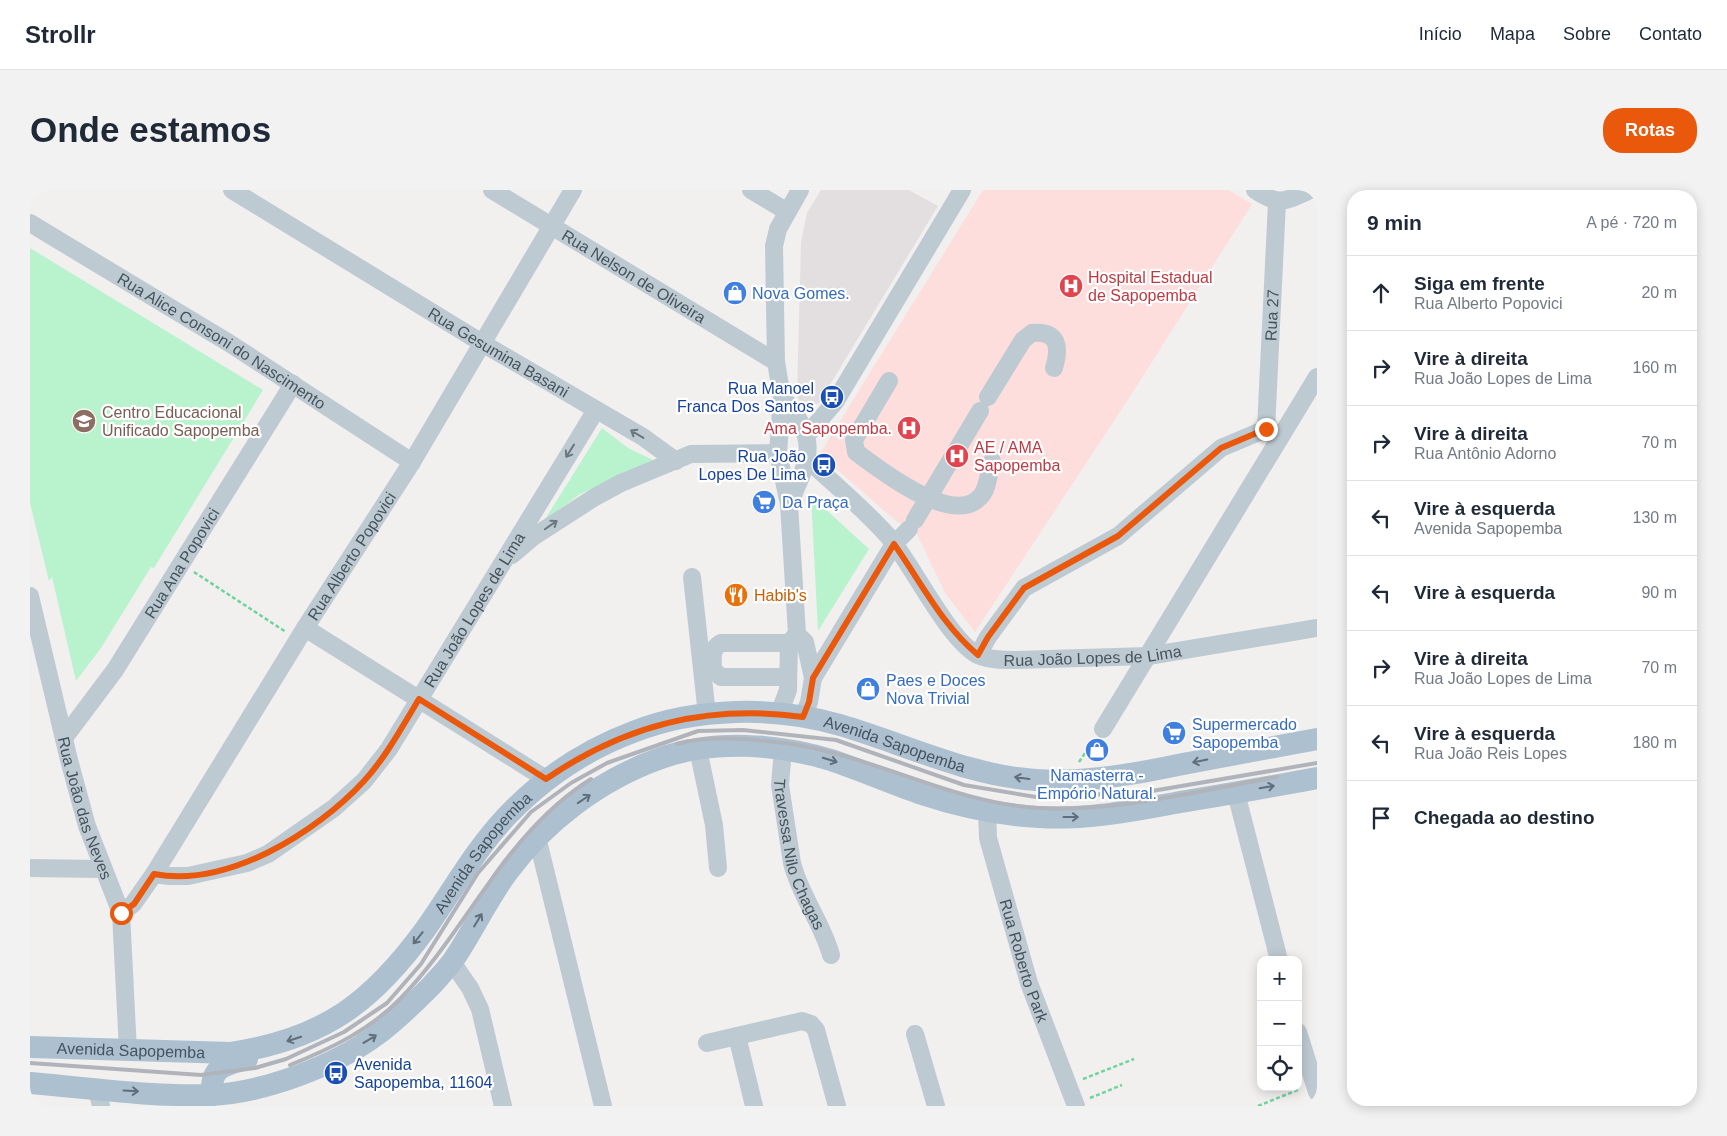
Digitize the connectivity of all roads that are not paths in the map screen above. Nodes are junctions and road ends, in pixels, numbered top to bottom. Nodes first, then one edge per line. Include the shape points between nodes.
1 (232, 190) edge
2 (492, 190) edge
3 (573, 190) edge
4 (751, 190) edge
5 (800, 190) edge
6 (962, 190) edge
7 (1255, 190) edge
8 (1310, 190) edge
9 (1274, 197) edge
10 (786, 211) junction
11 (30, 223) edge
12 (550, 226) junction
13 (482, 343) junction
14 (776, 362) junction
15 (1054, 368) dead end
16 (1317, 378) edge
17 (889, 381) dead end
18 (293, 384) junction
19 (782, 397) junction
20 (596, 410) junction
21 (1273, 433) junction
22 (807, 435) junction
23 (778, 445) junction
24 (808, 460) junction
25 (676, 461) junction
26 (992, 461) dead end
27 (412, 462) junction
28 (928, 498) junction
29 (789, 504) junction
30 (894, 544) junction
31 (499, 566) junction
32 (692, 576) dead end
33 (30, 596) edge
34 (1317, 628) edge
35 (301, 634) junction
36 (793, 638) junction
37 (978, 655) junction
38 (1148, 656) junction
39 (788, 677) junction
40 (813, 678) junction
41 (419, 699) junction
42 (780, 714) junction
43 (707, 715) junction
44 (803, 717) junction
45 (1103, 729) road end
46 (64, 738) junction
47 (1317, 739) edge
48 (773, 748) junction
49 (698, 749) junction
50 (1317, 778) edge
51 (546, 779) junction
52 (1236, 792) junction
53 (987, 811) junction
54 (537, 837) junction
55 (30, 868) edge
56 (718, 868) dead end
57 (104, 869) junction
58 (154, 874) junction
59 (121, 913) junction
60 (831, 955) dead end
61 (1278, 956) edge
62 (452, 962) junction
63 (915, 1034) dead end
64 (737, 1036) junction
65 (707, 1043) dead end
66 (1302, 1045) edge
67 (30, 1047) edge
68 (263, 1048) junction
69 (128, 1051) junction
70 (30, 1083) edge
71 (1315, 1088) edge
72 (99, 1098) edge
73 (213, 1100) edge
74 (1075, 1105) edge
75 (503, 1106) edge
76 (603, 1106) edge
77 (754, 1106) edge
78 (837, 1106) edge
79 (936, 1106) edge

1 - 13 street, Rua Gesumina Basani
2 - 12 street, Rua Nelson de Oliveira
3 - 12 street, Rua Alberto Popovici
4 - 10 street
5 - 10 street
6 - 22 street via 835,402
7 - 9 street
8 - 9 street via 1289,200
9 - 21 street, Rua 27
10 - 14 street via 774,246
11 - 18 street, Rua Alice Consoni do Nascimento
12 - 13 street, Rua Alberto Popovici
12 - 14 street, Rua Nelson de Oliveira
13 - 20 street, Rua Gesumina Basani
13 - 27 street, Rua Alberto Popovici
14 - 19 street
15 - 28 street via 1059,352 1055,341 1046,334 1032,333 1023,340
16 - 21 street
17 - 28 street via 854,440 854,448 867,460
18 - 27 street, Rua Alice Consoni do Nascimento
18 - 46 street, Rua Ana Popovici via 115,670
19 - 22 street
19 - 23 street
25 -> 20 street, Rua Gesumina Basani
20 -> 31 street, Rua João Lopes de Lima
21 - 37 street via 1221,448 1118,536 1024,588
21 - 38 street
22 - 23 street via 794,428 786,428
22 - 24 street
23 - 25 street via 691,454
23 - 29 street
24 - 29 street
24 - 30 street
31 -> 25 street via 534,537 595,497
26 - 28 street via 982,496 974,503 946,506
27 - 35 street, Rua Alberto Popovici
28 - 30 street via 912,524
29 - 36 street
30 - 37 street via 941,616 962,642
30 - 40 street
31 - 41 street, Rua João Lopes de Lima
32 - 43 street
33 - 46 street, Rua João das Neves
34 - 38 street, Rua João Lopes de Lima
35 - 41 street
35 - 58 street, Rua Alberto Popovici
36 - 39 street
36 - 39 street via 721,643 712,652 712,670 721,677
36 - 40 street via 805,642
37 - 38 street, Rua João Lopes de Lima via 1014,660
38 - 45 street
39 - 42 street via 788,690
40 - 44 street
41 - 51 street
41 - 58 street, Rua João Lopes de Lima via 389,749 364,781 308,828 268,854 247,863 188,876
42 - 43 main road, Avenida Sapopemba
42 - 44 main road, Avenida Sapopemba
43 - 51 main road, Avenida Sapopemba via 634,731 572,761
47 -> 44 main road, Avenida Sapopemba via 1131,775 1073,781 1035,780 991,774 838,724
44 - 48 main road via 796,729
46 - 57 street, Rua João das Neves via 87,826
48 - 49 main road, Avenida Sapopemba via 719,746
48 -> 53 main road, Avenida Sapopemba via 831,760 920,794
48 - 60 street, Travessa Nilo Chagas via 792,863
54 -> 49 main road, Avenida Sapopemba via 572,807 614,778 662,757
49 - 56 street via 714,825
52 -> 50 main road, Avenida Sapopemba
51 -> 68 main road, Avenida Sapopemba via 505,818 469,862 427,927 383,981 334,1020 304,1036
53 -> 52 main road, Avenida Sapopemba via 1038,817 1080,817
52 - 61 street
53 - 74 street, Rua Roberto Park via 988,838 1029,983
62 -> 54 main road, Avenida Sapopemba via 506,873
54 - 76 street
55 - 57 street
57 - 59 street, Rua João das Neves
58 - 59 street, Rua Alberto Popovici via 134,904
59 - 69 street, Rua João das Neves
73 -> 62 main road, Avenida Sapopemba via 301,1074 347,1053 377,1035 415,1002
62 - 75 street via 480,1009
63 - 79 street
64 - 65 street
64 - 77 street
64 - 78 street via 802,1020 811,1024 816,1030
66 - 71 street
67 - 69 main road, Avenida Sapopemba
68 - 69 main road, Avenida Sapopemba via 214,1053
68 - 73 main road via 258,1056 216,1071 211,1083
70 - 72 main road, Avenida Sapopemba
72 -> 73 main road, Avenida Sapopemba

